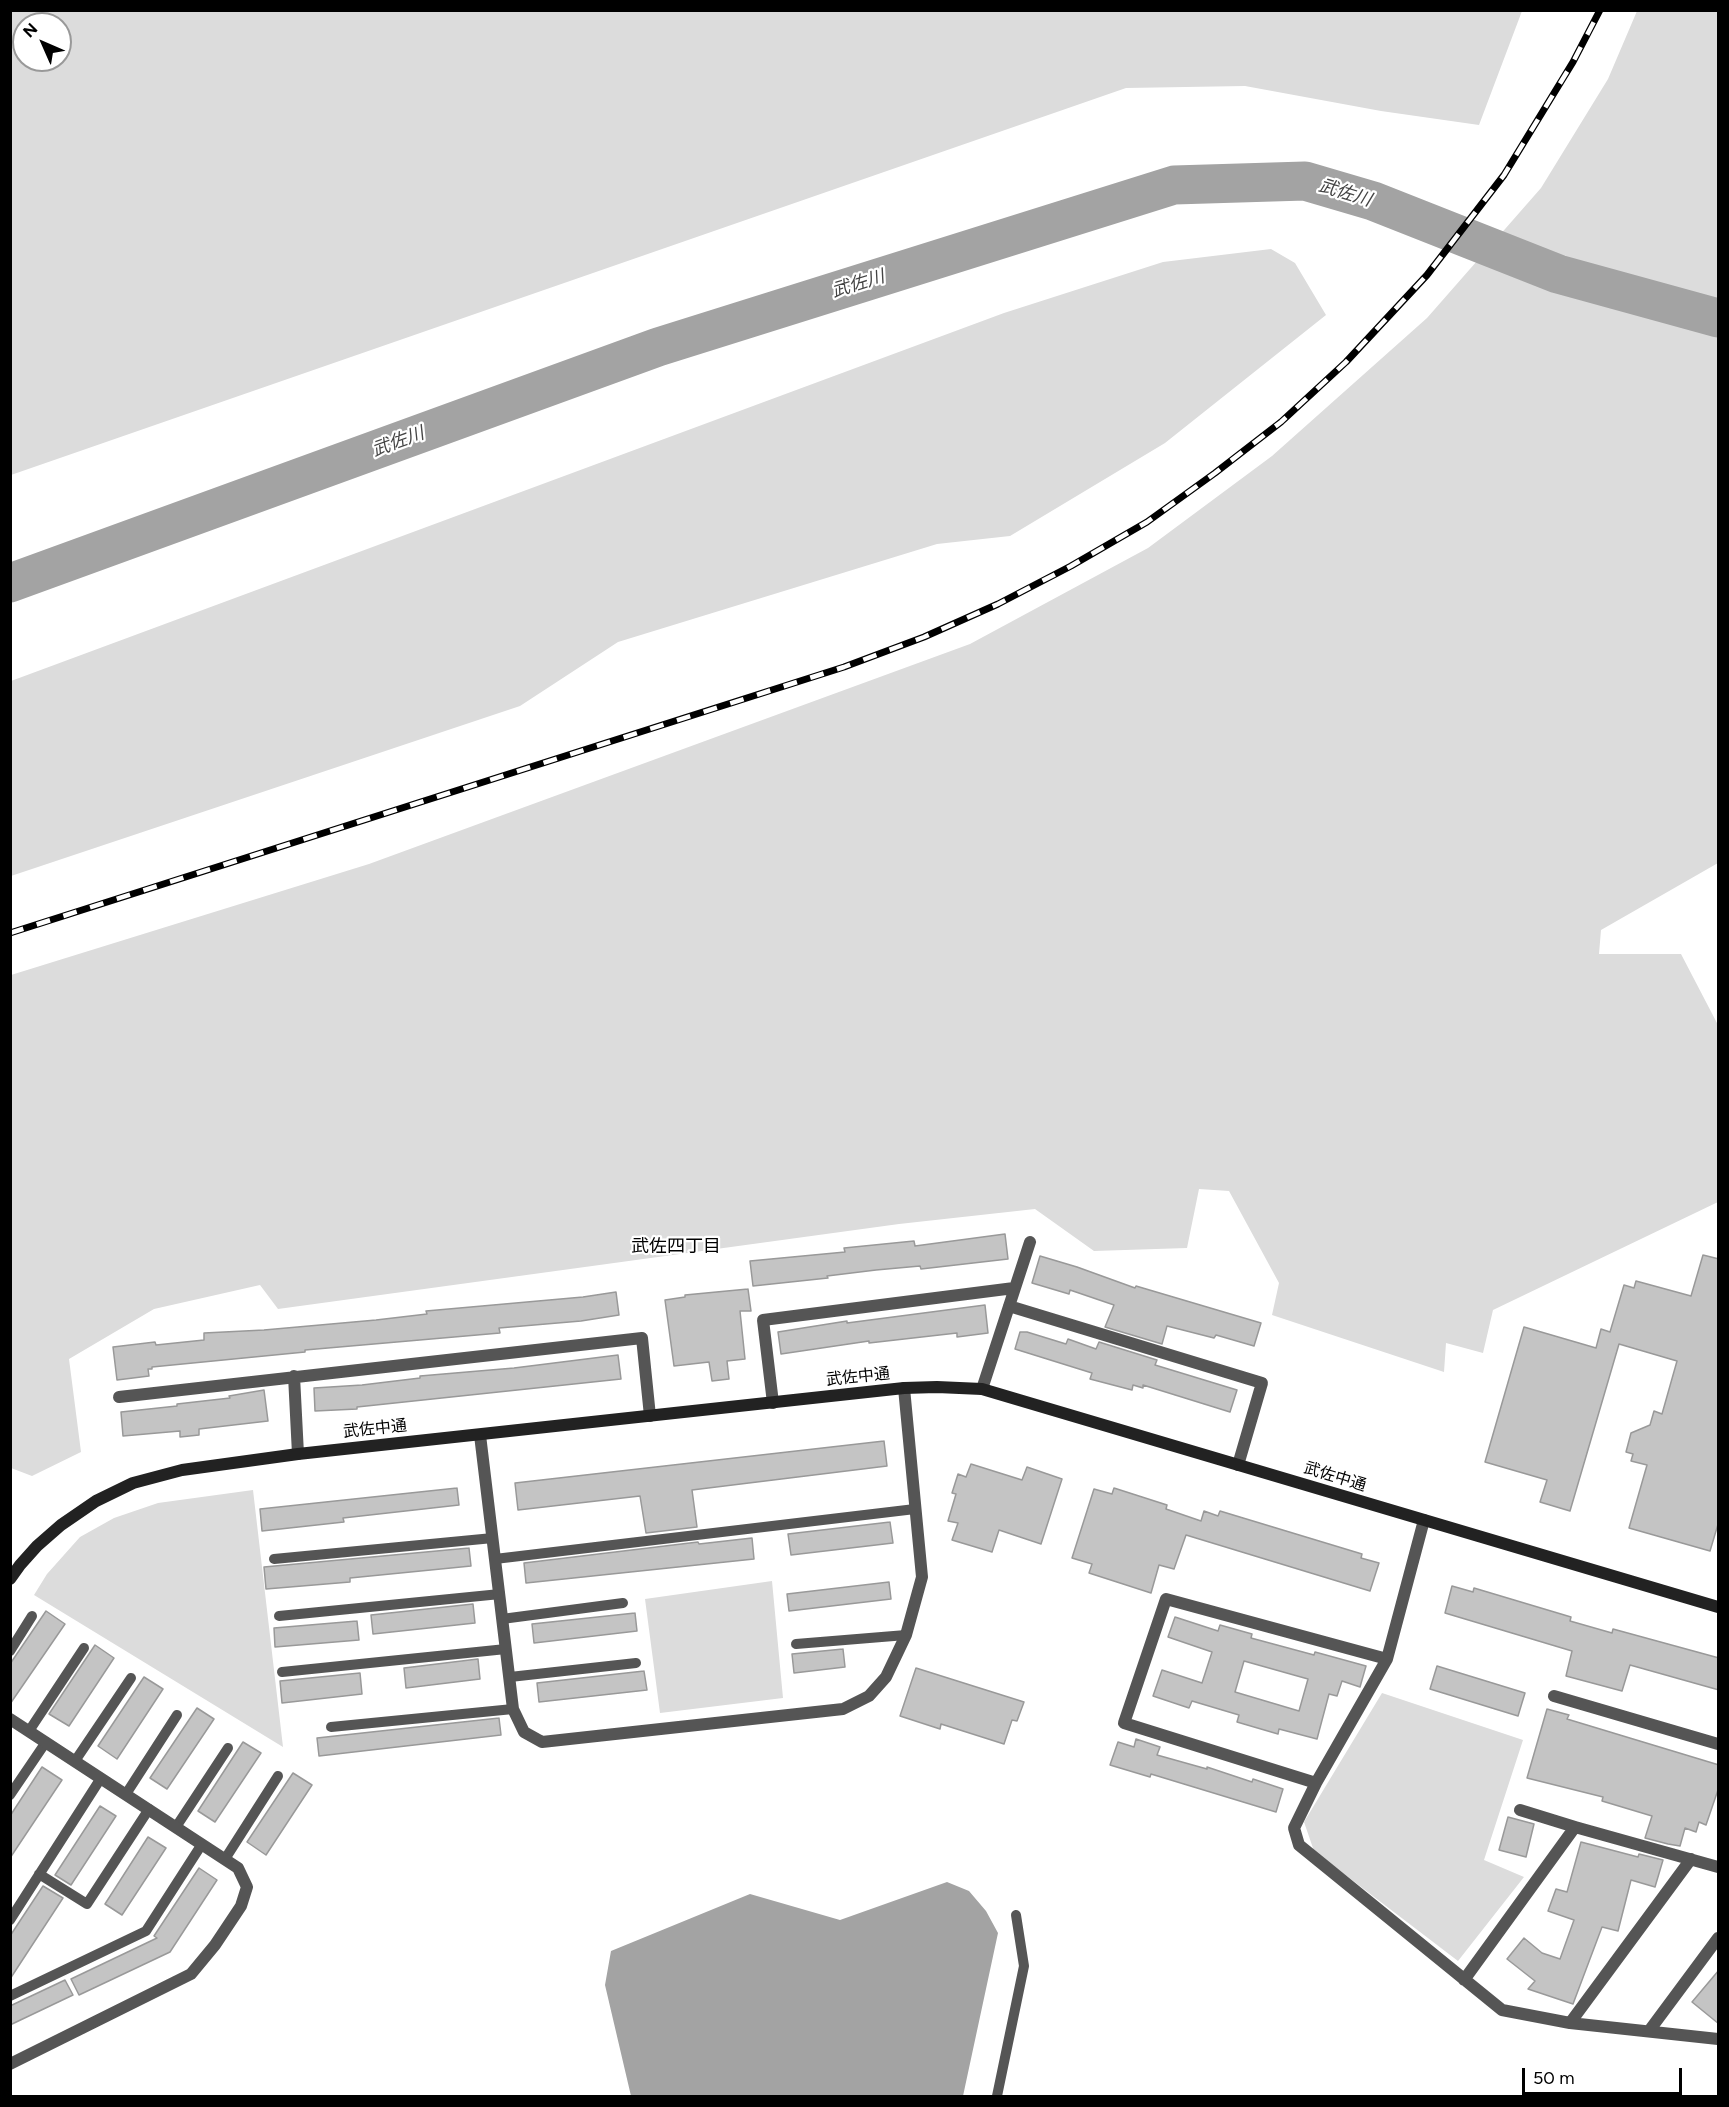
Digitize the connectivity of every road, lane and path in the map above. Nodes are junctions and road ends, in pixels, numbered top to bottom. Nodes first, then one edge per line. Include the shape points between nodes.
1 (1030, 1242) dead end
2 (1014, 1288) junction
3 (1009, 1306) junction
4 (294, 1377) junction
5 (904, 1388) junction
6 (982, 1389) junction
7 (119, 1397) dead end
8 (773, 1403) junction
9 (650, 1416) junction
10 (480, 1435) junction
11 (298, 1454) junction
12 (1238, 1465) junction
13 (915, 1509) junction
14 (1424, 1520) junction
15 (493, 1538) junction
16 (274, 1559) dead end
17 (495, 1559) junction
18 (15, 1562) edge
19 (10, 1579) edge
20 (500, 1594) junction
21 (623, 1603) dead end
22 (1719, 1607) edge
23 (32, 1616) dead end
24 (279, 1616) dead end
25 (502, 1618) junction
26 (906, 1635) junction
27 (796, 1644) dead end
28 (84, 1648) dead end
29 (506, 1649) junction
30 (10, 1651) edge
31 (1387, 1659) junction
32 (636, 1663) dead end
33 (282, 1672) dead end
34 (510, 1677) junction
35 (131, 1678) dead end
36 (1554, 1696) dead end
37 (513, 1709) junction
38 (177, 1715) dead end
39 (10, 1719) edge
40 (331, 1727) dead end
41 (29, 1731) junction
42 (45, 1742) junction
43 (1719, 1744) edge
44 (228, 1748) dead end
45 (75, 1761) junction
46 (278, 1776) dead end
47 (101, 1778) junction
48 (1316, 1783) junction
49 (126, 1794) junction
50 (10, 1795) edge
51 (149, 1809) junction
52 (1520, 1810) dead end
53 (176, 1827) junction
54 (1575, 1827) junction
55 (202, 1844) junction
56 (225, 1859) junction
57 (1691, 1859) junction
58 (1719, 1867) edge
59 (39, 1874) junction
60 (1016, 1915) dead end
61 (10, 1920) edge
62 (1719, 1938) edge
63 (1464, 1980) junction
64 (10, 1996) edge
65 (1570, 2023) junction
66 (1649, 2031) junction
67 (1719, 2039) edge
68 (10, 2064) edge
69 (997, 2097) edge

1 - 2 street
2 - 3 street
2 - 8 street via 763,1320
3 - 6 street
3 - 12 street via 1262,1383
4 - 7 street
4 - 9 street via 642,1338
4 - 11 street
5 - 6 street, 武佐中通
5 - 8 street, 武佐中通
5 - 13 street
6 - 12 street, 武佐中通
8 - 9 street, 武佐中通
9 - 10 street, 武佐中通
10 - 11 street, 武佐中通
10 - 15 street
11 - 18 street, 武佐中通 via 182,1470 133,1483 96,1501
12 - 14 street, 武佐中通
13 - 17 lane
13 - 26 street via 922,1576
14 - 22 street, 武佐中通
14 - 31 street
15 - 16 lane
15 - 17 street
17 - 20 street
18 - 19 street, 武佐中通
20 - 24 lane
20 - 25 street
21 - 25 lane
23 - 30 lane
25 - 29 street
26 - 27 lane
26 - 37 street via 886,1677 869,1696 843,1709 542,1742 524,1732
28 - 41 lane
29 - 33 lane
29 - 34 street
31 - 48 street
31 - 48 street via 1166,1599 1124,1723
32 - 34 lane
34 - 37 street
35 - 45 lane
36 - 43 street
37 - 40 lane
38 - 49 lane
39 - 41 street
41 - 42 street
42 - 45 street
42 - 50 lane
44 - 53 lane
45 - 47 street
46 - 56 lane
47 - 49 street
47 - 59 lane
48 - 63 street via 1294,1828 1299,1845
49 - 51 street
51 - 53 street
51 - 59 lane via 87,1904
52 - 54 street
53 - 55 street
54 - 57 street
54 - 63 street
55 - 56 street
55 - 64 lane via 146,1931
56 - 68 street via 238,1868 247,1887 241,1906 191,1974
57 - 58 street
57 - 65 street
59 - 61 lane
60 - 69 lane via 1024,1966
62 - 66 street
63 - 65 street via 1502,2010
65 - 66 street
66 - 67 street

